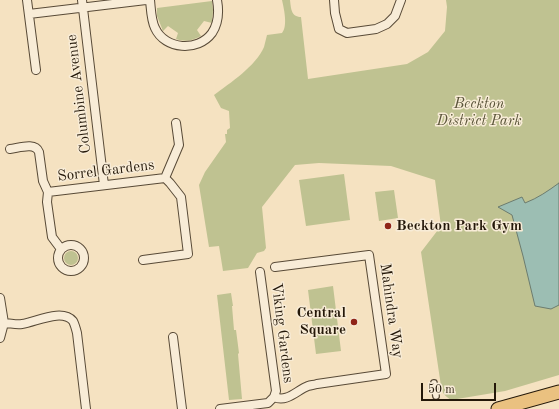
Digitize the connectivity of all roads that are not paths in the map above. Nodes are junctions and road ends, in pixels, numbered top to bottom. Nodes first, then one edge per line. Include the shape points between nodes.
1 (27, 0) edge
2 (146, 0) edge
3 (150, 0) edge
4 (217, 0) edge
5 (334, 0) edge
6 (401, 0) edge
7 (82, 4) edge
8 (29, 14) junction
9 (36, 70) dead end
10 (176, 123) dead end
11 (10, 149) dead end
12 (165, 178) junction
13 (104, 185) junction
14 (48, 192) junction
15 (61, 249) dead end
16 (143, 260) dead end
17 (275, 267) dead end
18 (260, 272) dead end
19 (0, 298) edge
20 (4, 323) junction
21 (173, 337) dead end
22 (0, 338) edge
23 (434, 383) dead end
24 (559, 392) edge
25 (436, 396) dead end
26 (274, 397) junction
27 (86, 409) edge
28 (182, 409) edge
29 (220, 409) edge
30 (498, 409) edge

1 - 8 street
2 - 7 street
3 - 4 street via 155,27 161,37 174,44 190,46 204,41 212,32 217,21
5 - 6 street via 339,29 347,32 387,24 394,16
7 - 8 street
7 - 13 street, Columbine Avenue
8 - 9 street
10 - 12 street via 179,145
11 - 14 street via 30,146 38,149 43,182
12 - 13 street, Sorrel Gardens
12 - 16 street, Sorrel Gardens via 181,197 188,254
13 - 14 street, Sorrel Gardens
14 - 15 street, Sorrel Gardens via 50,230
17 - 26 street, Mahindra Way via 370,255 386,374 307,386 290,397
18 - 26 street, Viking Gardens via 276,391
19 - 20 street
20 - 22 street
20 - 27 street via 23,324 55,316 65,316 72,320 77,333
21 - 28 street
23 - 25 street
24 - 30 highway
26 - 29 street via 268,403

